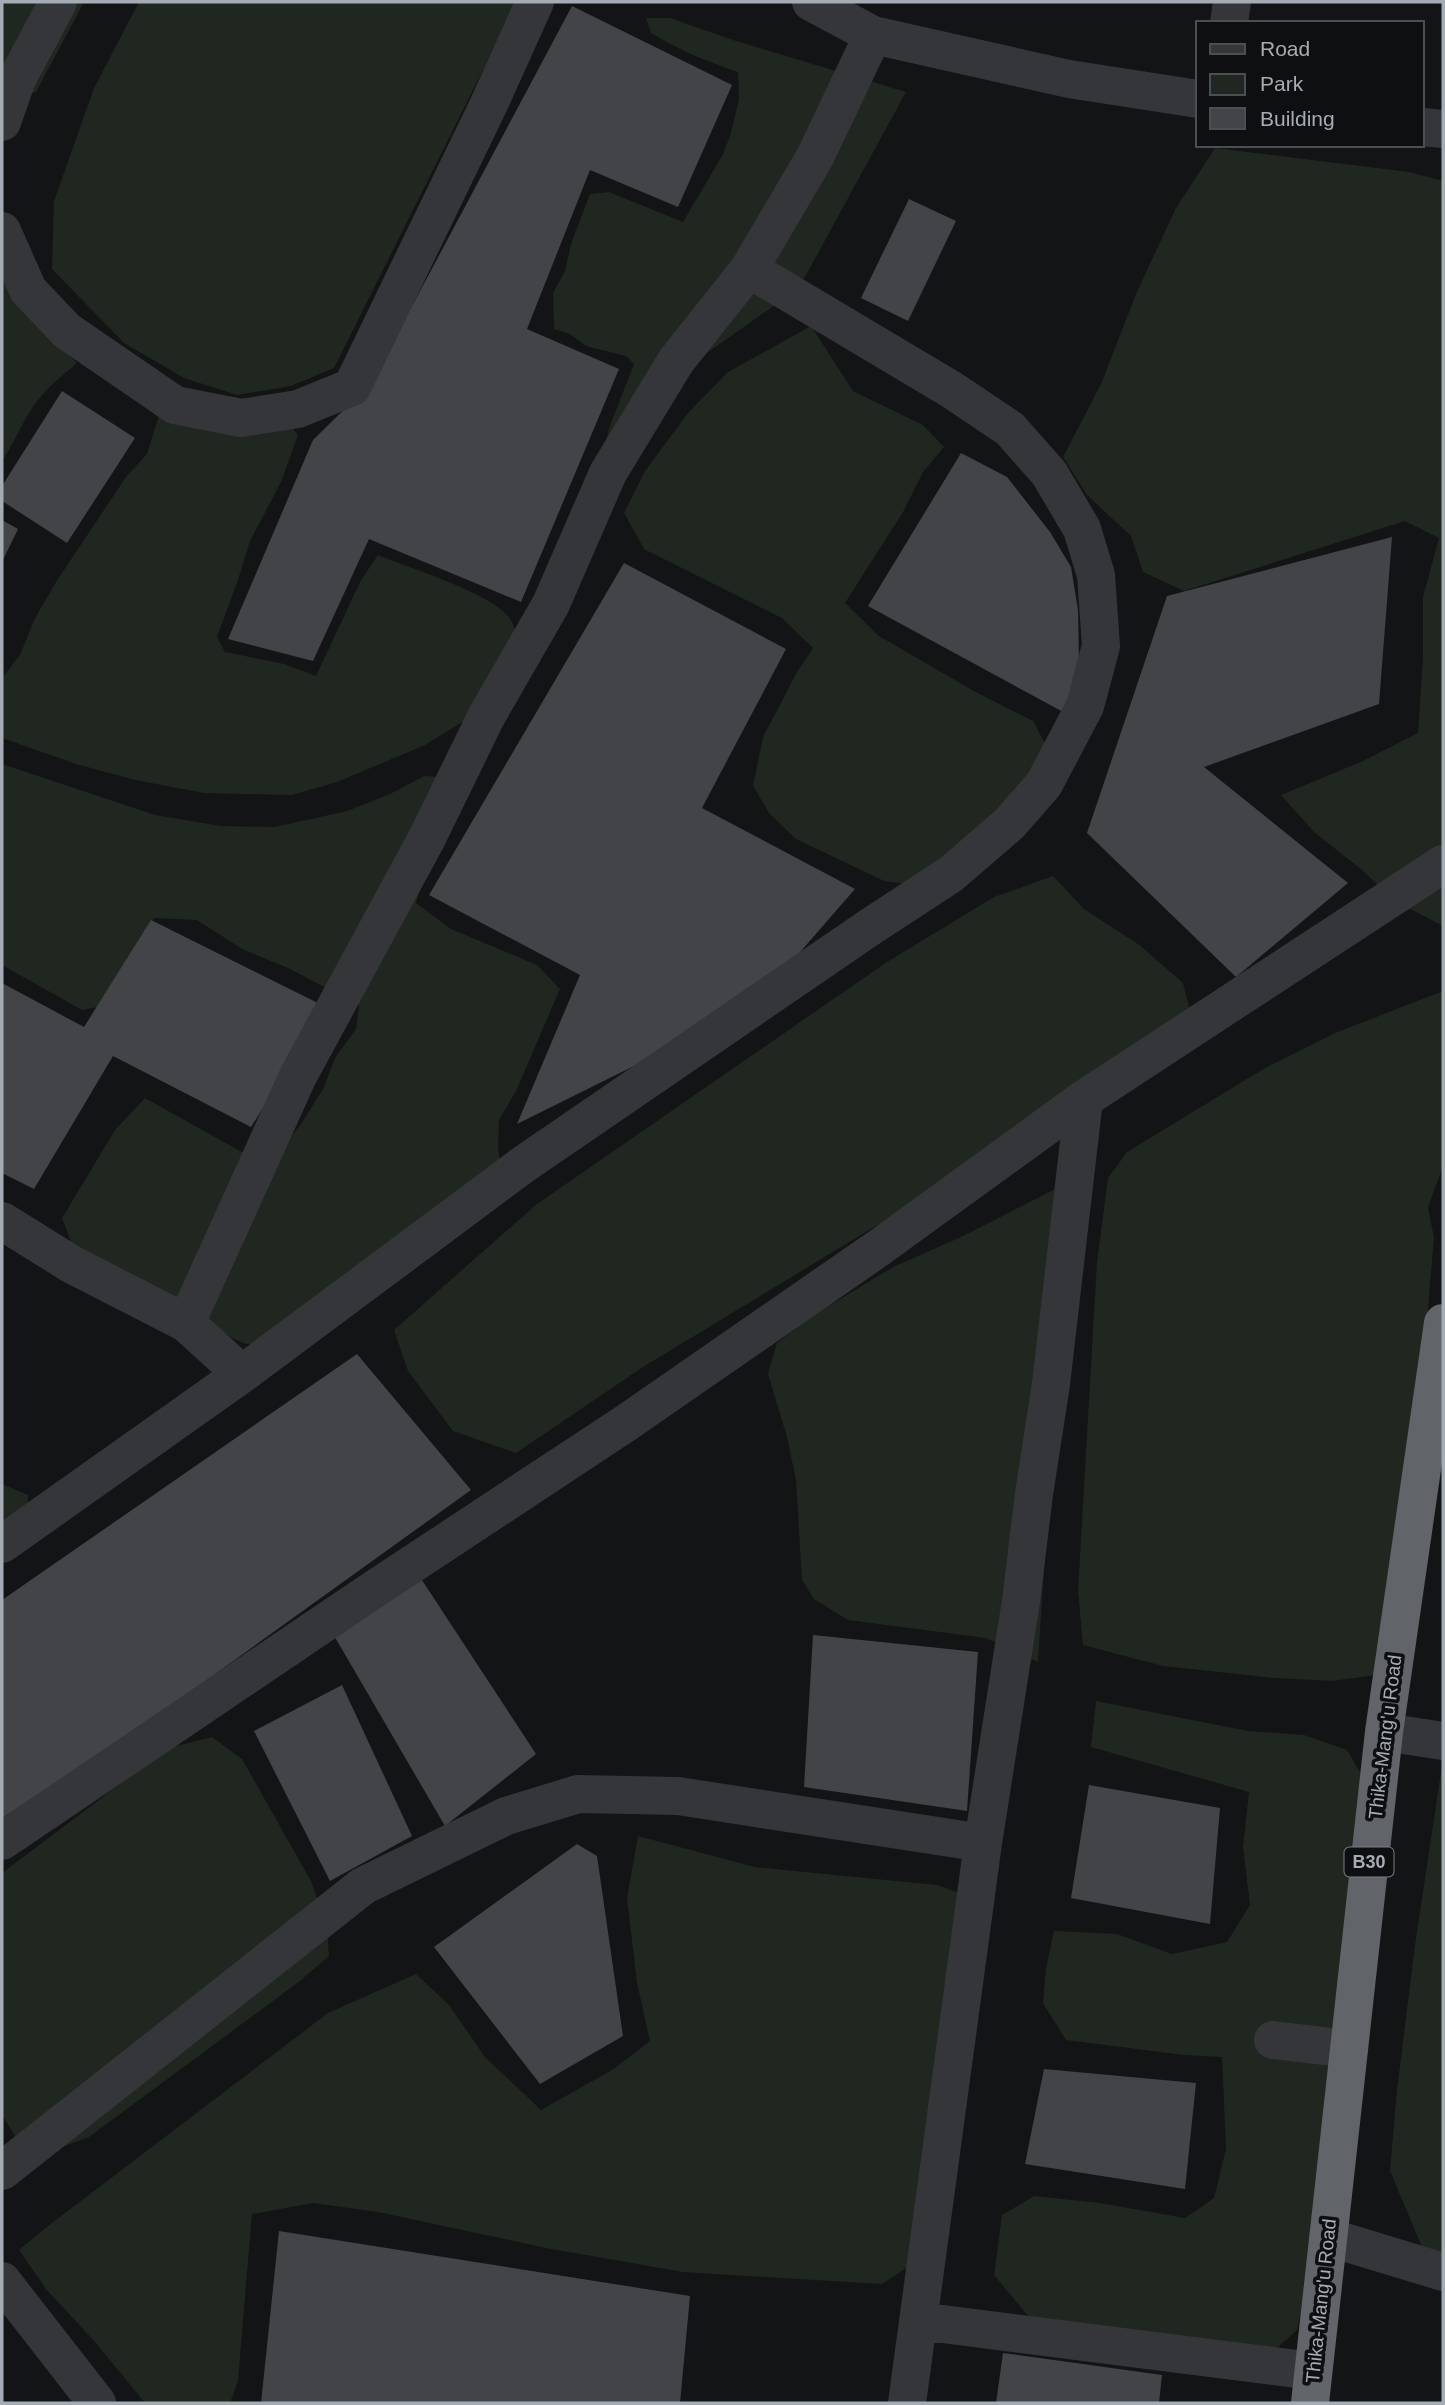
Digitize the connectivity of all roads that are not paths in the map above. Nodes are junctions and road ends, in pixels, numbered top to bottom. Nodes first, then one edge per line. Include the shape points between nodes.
1 (58, 2) edge
2 (535, 2) edge
3 (811, 2) edge
4 (1232, 2) edge
5 (1229, 21) edge
6 (873, 35) junction
7 (1196, 99) edge
8 (2, 122) edge
9 (1424, 127) edge
10 (1443, 129) edge
11 (2, 231) edge
12 (749, 269) junction
13 (1443, 864) edge
14 (1084, 1099) junction
15 (2, 1221) edge
16 (186, 1323) junction
17 (1443, 1323) edge
18 (1440, 1367) edge
19 (242, 1374) junction
20 (2, 1544) edge
21 (1384, 1732) junction
22 (1443, 1741) edge
23 (2, 1841) edge
24 (984, 1843) junction
25 (1273, 2040) dead end
26 (1349, 2049) junction
27 (2, 2171) edge
28 (1328, 2237) junction
29 (1443, 2272) edge
30 (2, 2281) edge
31 (919, 2321) junction
32 (1311, 2387) edge
33 (97, 2403) edge
34 (907, 2403) edge

1 - 8 street via 17,79
2 - 11 street via 352,387 298,409 241,418 175,405 67,331 28,290
3 - 6 street
4 - 5 street
6 - 7 street via 1069,79
6 - 12 street via 815,157
9 - 10 street
12 - 16 street via 676,361 608,473 551,604 486,717 298,1076
12 - 19 street via 1010,429 1049,472 1082,529 1096,575 1101,646 1085,706 1044,784 1010,823 951,874 524,1164
13 - 14 street
14 - 23 street via 659,1400
14 - 24 street via 1051,1384
15 - 16 street via 71,1264
16 - 19 street
17 - 18 highway, Thika-Mang'u Road / B30
18 - 21 highway, Thika-Mang'u Road / B30
19 - 20 street
21 - 22 street
21 - 26 highway, Thika-Mang'u Road / B30
24 - 27 street via 678,1796 578,1794 506,1816 363,1886
24 - 31 street
25 - 26 street
26 - 28 highway, Thika-Mang'u Road / B30
28 - 29 street
28 - 32 highway, Thika-Mang'u Road / B30
30 - 33 street
31 - 32 street
31 - 34 street

